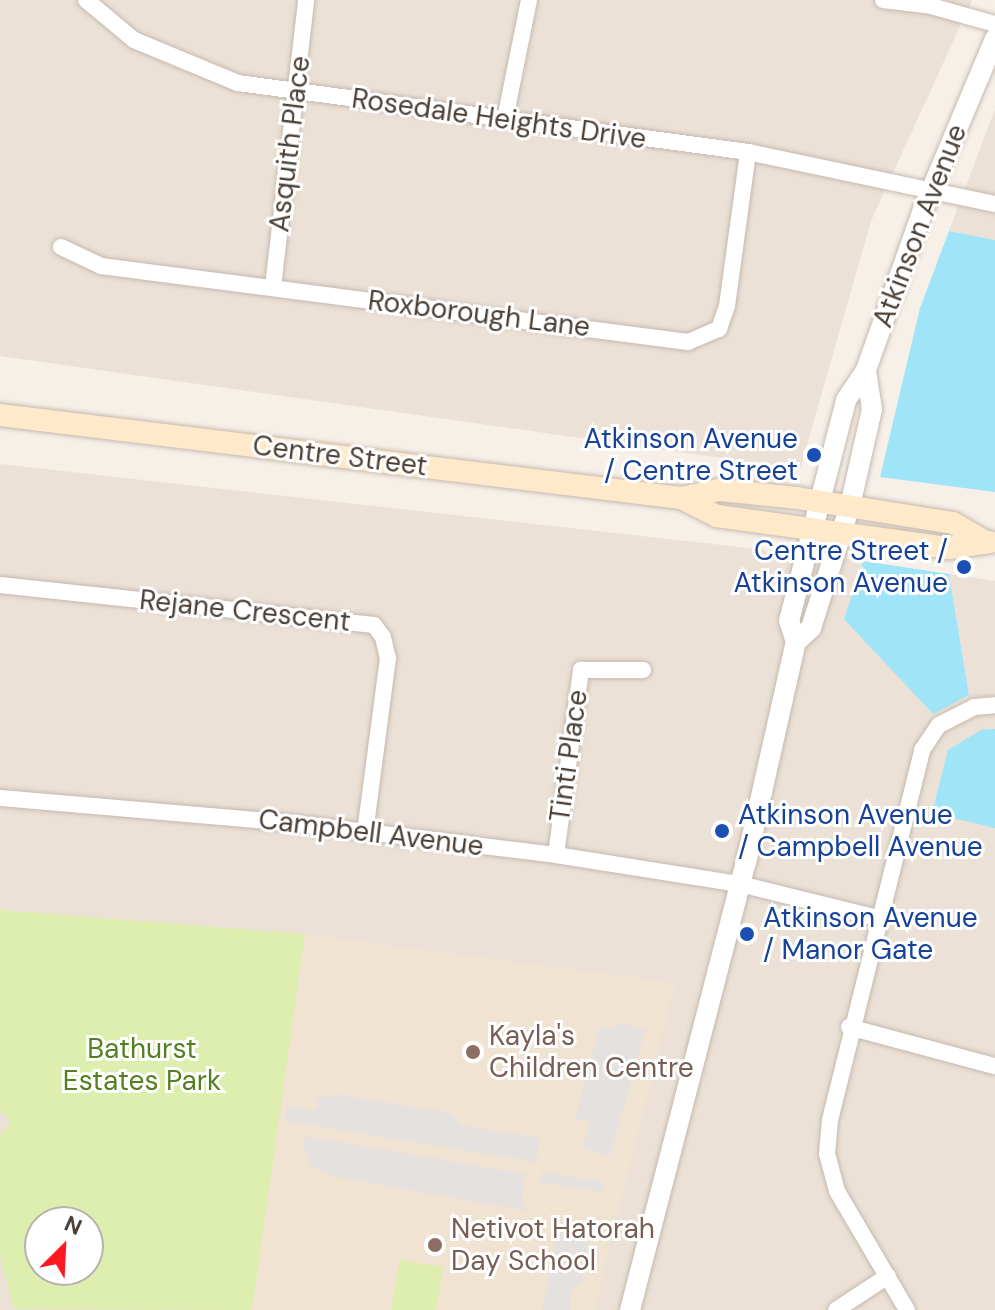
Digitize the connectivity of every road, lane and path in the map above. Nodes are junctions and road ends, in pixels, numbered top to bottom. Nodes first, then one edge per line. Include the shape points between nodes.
1 (86, 0) edge
2 (306, 0) edge
3 (529, 0) edge
4 (883, 0) edge
5 (932, 3) edge
6 (995, 24) edge
7 (995, 39) edge
8 (298, 92) junction
9 (505, 119) junction
10 (748, 152) junction
11 (932, 190) junction
12 (995, 204) edge
13 (61, 247) dead end
14 (273, 287) junction
15 (866, 370) junction
16 (0, 415) edge
17 (681, 498) junction
18 (822, 501) junction
19 (850, 506) junction
20 (813, 529) junction
21 (841, 533) junction
22 (991, 542) edge
23 (0, 585) edge
24 (796, 642) junction
25 (643, 670) dead end
26 (995, 705) edge
27 (0, 798) edge
28 (365, 833) junction
29 (556, 855) junction
30 (740, 884) junction
31 (877, 918) junction
32 (849, 1027) junction
33 (995, 1066) edge
34 (888, 1276) junction
35 (630, 1310) edge
36 (836, 1310) edge
37 (907, 1310) edge

1 - 8 street, Rosedale Heights Drive via 134,40 178,60 238,83
2 - 8 street, Asquith Place
3 - 9 street
4 - 5 street
5 - 6 street
7 - 11 street, Atkinson Avenue
8 - 9 street, Rosedale Heights Drive
8 - 14 street, Asquith Place
9 - 10 street, Rosedale Heights Drive
10 - 11 street, Rosedale Heights Drive
10 - 14 street, Roxborough Lane via 727,306 719,329 704,338 688,342
11 - 12 street, Rosedale Heights Drive
11 - 15 street, Atkinson Avenue
13 - 14 street, Roxborough Lane via 101,266
15 - 18 street, Atkinson Avenue via 846,400
15 - 19 street, Atkinson Avenue via 872,409
16 - 17 main road, Centre Street
17 - 18 main road, Centre Street via 720,490
17 - 20 main road, Centre Street via 717,516
18 - 19 main road, Centre Street
18 - 20 street, Atkinson Avenue
19 - 21 street, Atkinson Avenue
19 - 22 main road, Centre Street via 953,523
20 - 21 main road, Centre Street
20 - 24 street, Atkinson Avenue via 789,621
21 - 22 main road, Centre Street via 949,548
21 - 24 street, Atkinson Avenue via 811,628
23 - 28 street, Rejane Crescent via 374,625 388,658
24 - 30 street, Atkinson Avenue
25 - 29 street, Tinti Place via 581,670
26 - 31 street via 954,716 929,737
27 - 28 street, Campbell Avenue via 50,798
28 - 29 street, Campbell Avenue
29 - 30 street, Campbell Avenue
30 - 31 street, Campbell Avenue
30 - 35 street, Atkinson Avenue
31 - 32 street
32 - 33 street
32 - 34 street via 827,1154 857,1233
34 - 36 street
34 - 37 street

